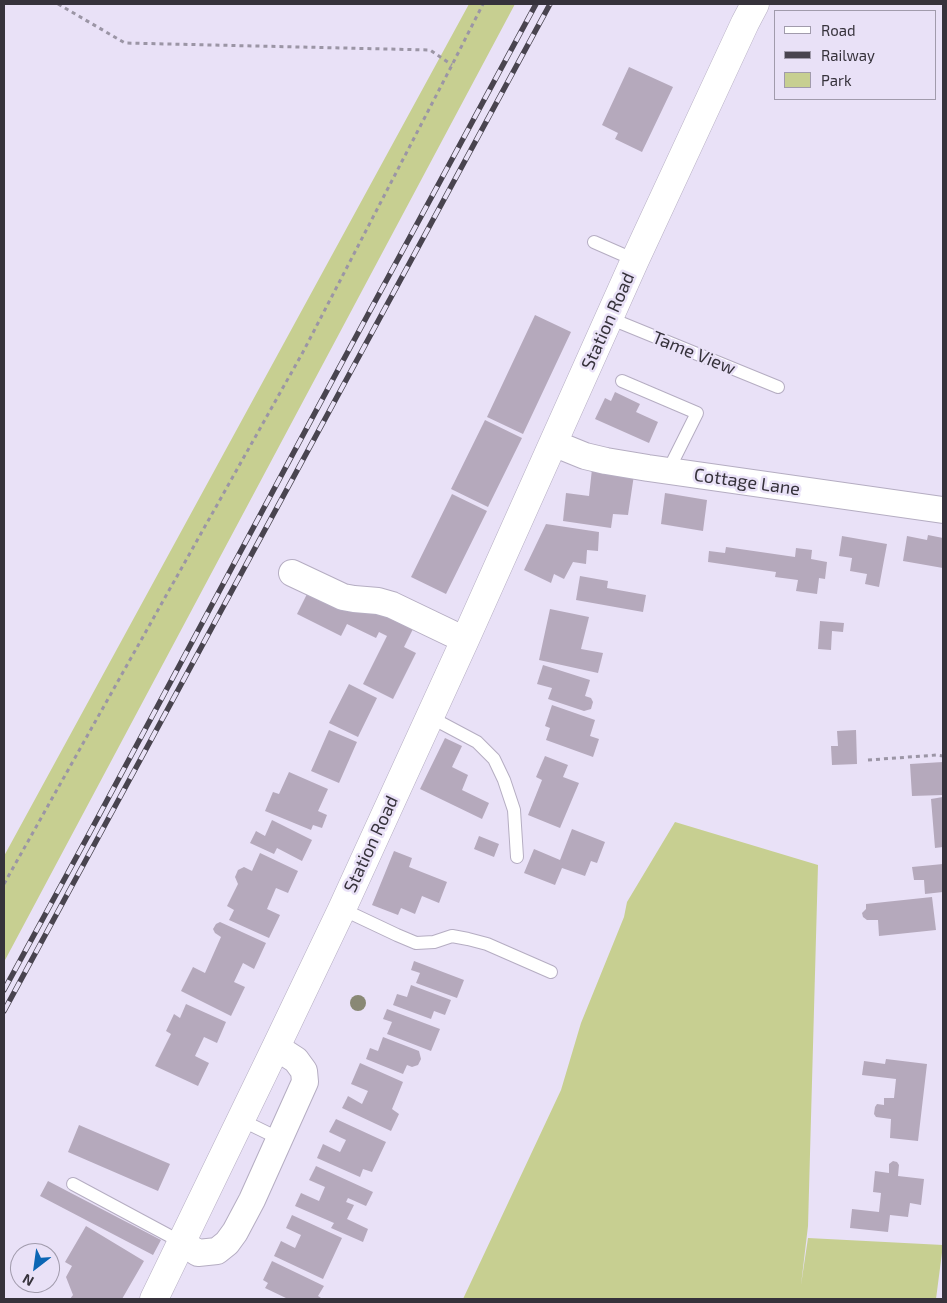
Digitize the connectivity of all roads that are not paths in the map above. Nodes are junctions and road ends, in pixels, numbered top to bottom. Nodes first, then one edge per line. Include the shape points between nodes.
1 (755, 4) edge
2 (594, 242) dead end
3 (635, 260) junction
4 (609, 318) junction
5 (622, 381) dead end
6 (778, 387) dead end
7 (553, 443) junction
8 (668, 471) junction
9 (943, 510) edge
10 (292, 573) dead end
11 (465, 640) junction
12 (430, 717) junction
13 (518, 857) dead end
14 (342, 909) junction
15 (551, 972) dead end
16 (276, 1047) junction
17 (240, 1120) junction
18 (280, 1139) junction
19 (73, 1184) dead end
20 (181, 1242) junction
21 (154, 1299) edge

1 - 3 street, Station Road
2 - 3 lane
3 - 4 street, Station Road
4 - 6 lane, Tame View
4 - 7 street, Station Road
5 - 8 lane via 697,413
7 - 8 street, Cottage Lane via 585,456
7 - 11 street, Station Road
8 - 9 street, Cottage Lane
10 - 11 street via 343,597 392,605
11 - 12 street, Station Road
12 - 13 lane via 477,742 494,759 514,810
12 - 14 street, Station Road
14 - 15 lane via 416,943 452,936 468,939
14 - 16 street, Station Road
16 - 17 street, Station Road
16 - 18 street via 296,1060 304,1071 305,1082
17 - 18 lane
17 - 20 street, Station Road
18 - 20 street via 252,1200 226,1243 217,1250 198,1253
19 - 20 lane
20 - 21 street, Station Road

